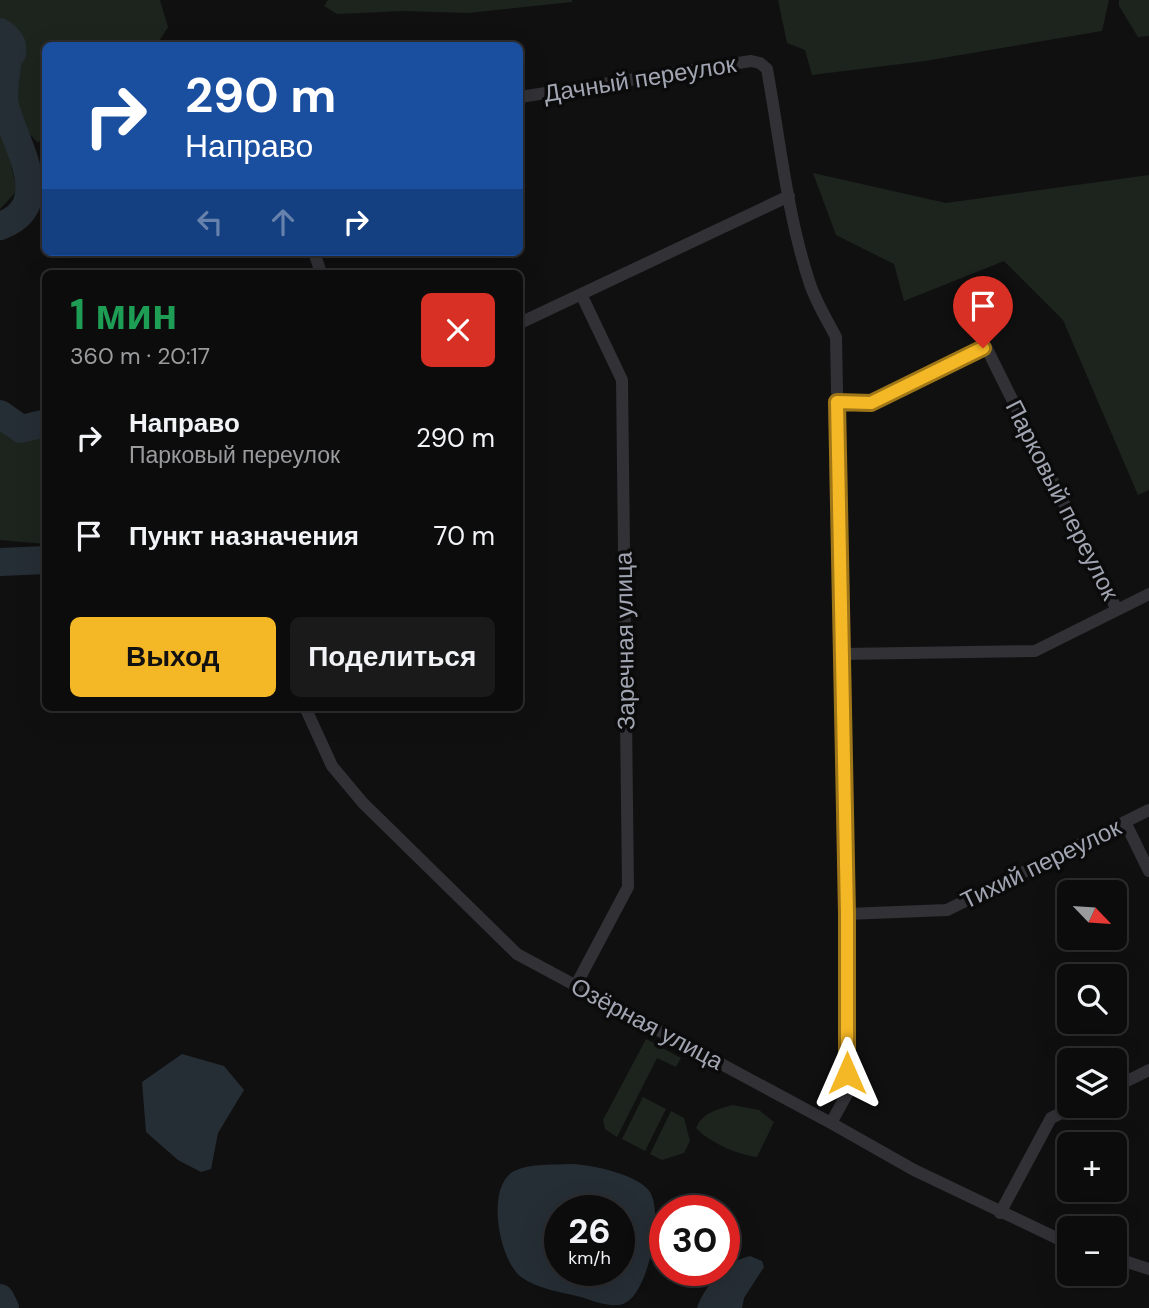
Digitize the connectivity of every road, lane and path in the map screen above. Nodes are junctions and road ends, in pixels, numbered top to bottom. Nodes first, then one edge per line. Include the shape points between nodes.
1 (523, 97) edge
2 (789, 196) junction
3 (581, 294) junction
4 (523, 322) edge
5 (837, 402) junction
6 (1149, 594) edge
7 (1117, 610) junction
8 (842, 654) junction
9 (307, 711) edge
10 (1149, 810) edge
11 (1125, 822) junction
12 (1149, 871) edge
13 (847, 914) junction
14 (576, 985) junction
15 (1149, 1070) edge
16 (1127, 1081) edge
17 (1057, 1115) edge
18 (831, 1123) junction
19 (1000, 1213) junction
20 (1057, 1239) edge
21 (1127, 1262) edge
22 (1149, 1269) edge

1 - 2 street, Дачный переулок via 761,63 767,69
2 - 3 street
2 - 5 street via 811,286 836,337
3 - 4 street
3 - 14 street, Заречная улица via 622,380 628,887
5 - 7 street, Парковый переулок via 871,403 986,349
5 - 8 street
6 - 7 street
7 - 8 street via 1035,651
8 - 13 street
9 - 14 street, Озёрная улица via 331,766 363,803 517,954
10 - 11 street, Тихий переулок
11 - 12 street
11 - 13 street, Тихий переулок via 947,911
13 - 18 street via 847,1094
14 - 18 street, Озёрная улица
15 - 16 street
17 - 19 street via 1051,1118
18 - 19 street, Озёрная улица
19 - 20 street, Озёрная улица
21 - 22 street

